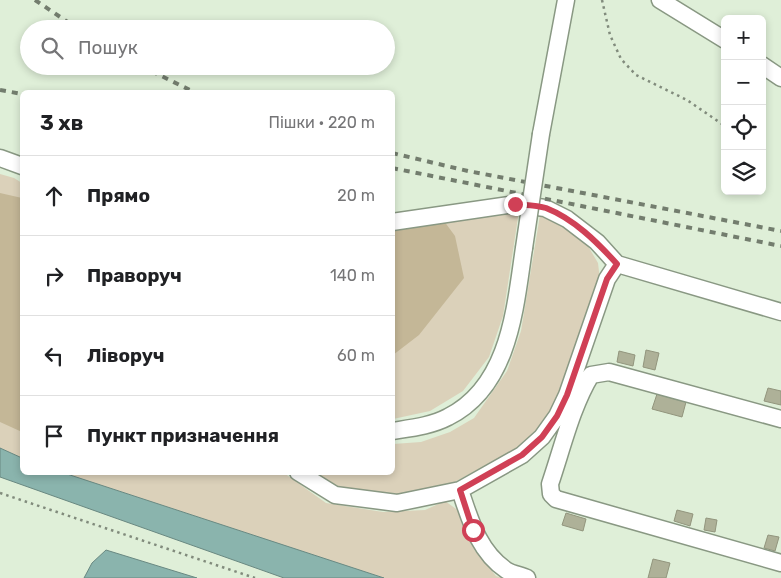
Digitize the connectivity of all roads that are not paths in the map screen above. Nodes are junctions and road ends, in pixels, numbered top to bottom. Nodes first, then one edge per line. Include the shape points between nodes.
1 (566, 0) edge
2 (660, 0) edge
3 (721, 38) edge
4 (766, 68) edge
5 (781, 78) edge
6 (0, 158) edge
7 (20, 165) edge
8 (395, 222) edge
9 (617, 264) junction
10 (781, 312) edge
11 (781, 418) edge
12 (395, 431) edge
13 (303, 475) edge
14 (460, 490) junction
15 (781, 563) edge
16 (528, 578) edge

1 - 12 street, bridge via 509,333 501,359 473,400 460,410 419,427
2 - 3 street
4 - 5 street
6 - 7 street
8 - 9 street via 502,205 545,208 567,219 597,242
9 - 10 street
9 - 14 street via 607,279 557,416 542,437 522,455
11 - 15 street via 609,372 592,375 572,418 550,484 551,494 556,498
13 - 14 street via 336,495 397,504
14 - 16 street via 473,530 483,548 506,570

